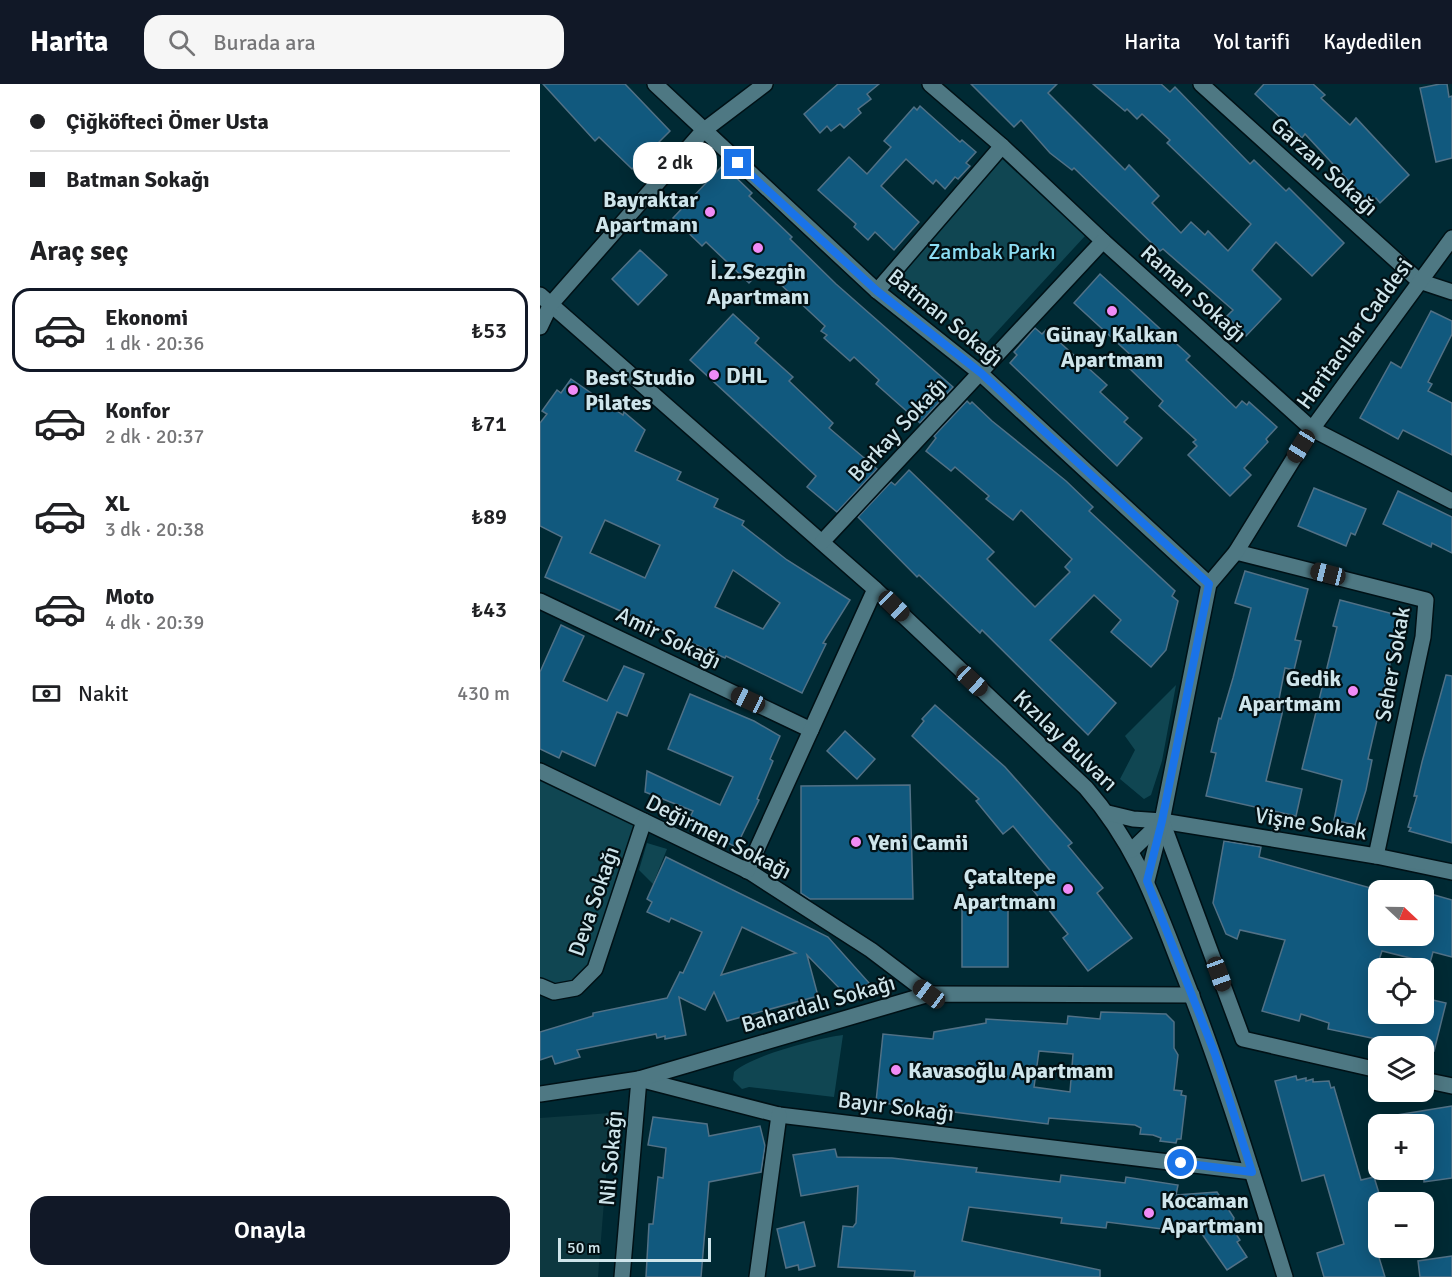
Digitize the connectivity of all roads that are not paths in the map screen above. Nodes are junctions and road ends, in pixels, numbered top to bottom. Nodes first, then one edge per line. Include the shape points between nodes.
1 (655, 84) edge
2 (765, 84) edge
3 (930, 84) edge
4 (1200, 84) edge
5 (703, 131) junction
6 (1002, 146) junction
7 (1452, 238) edge
8 (1102, 241) junction
9 (1419, 281) junction
10 (877, 291) junction
11 (1452, 292) edge
12 (546, 299) edge
13 (540, 327) edge
14 (981, 373) junction
15 (1312, 429) junction
16 (1452, 501) edge
17 (822, 542) junction
18 (1236, 552) junction
19 (1209, 584) junction
20 (875, 589) junction
21 (540, 601) edge
22 (811, 730) junction
23 (540, 771) edge
24 (1108, 813) junction
25 (644, 821) junction
26 (1162, 821) junction
27 (1132, 850) junction
28 (1376, 856) junction
29 (747, 871) junction
30 (1452, 872) edge
31 (1147, 881) junction
32 (540, 986) edge
33 (929, 994) junction
34 (1192, 995) junction
35 (1368, 1068) edge
36 (639, 1078) junction
37 (1434, 1082) edge
38 (1452, 1086) edge
39 (540, 1094) edge
40 (779, 1115) junction
41 (1252, 1172) junction
42 (621, 1277) edge
43 (757, 1277) edge
44 (1286, 1277) edge

1 - 5 street, Batman Sokağı
2 - 5 street
3 - 6 street, Raman Sokağı
4 - 9 street, Garzan Sokağı
5 - 10 street, Batman Sokağı
5 - 12 street
6 - 8 street, Raman Sokağı
6 - 10 street
7 - 9 street, Haritacılar Caddesi
8 - 14 street, Berkay Sokağı
8 - 15 street, Raman Sokağı
9 - 11 street
9 - 15 street, Haritacılar Caddesi
10 - 14 street, Batman Sokağı
12 - 13 street
12 - 17 street, Kızılay Bulvarı
14 - 17 street, Berkay Sokağı
14 - 19 street, Batman Sokağı
15 - 16 street, Raman Sokağı
15 - 18 street, Haritacılar Caddesi
17 - 20 street, Kızılay Bulvarı
18 - 19 street, Haritacılar Caddesi
18 - 28 street, Seher Sokak via 1426,600 1422,637
19 - 26 street, Haritacılar Caddesi
20 - 22 street
20 - 24 street, Kızılay Bulvarı
21 - 22 street, Amir Sokağı
22 - 29 street
23 - 25 street, Değirmen Sokağı
24 - 26 street, Vişne Sokak
24 - 27 street, Kızılay Bulvarı
25 - 29 street, Değirmen Sokağı
25 - 32 street, Deva Sokağı via 595,969 576,988 554,992
26 - 27 street
26 - 28 street, Vişne Sokak
26 - 31 street, Haritacılar Caddesi
26 - 35 street via 1243,1039
27 - 31 street, Kızılay Bulvarı
28 - 30 street, Vişne Sokak
29 - 33 street, Değirmen Sokağı via 871,950
31 - 34 street, Kızılay Bulvarı
33 - 34 street, Bahardalı Sokağı
33 - 36 street, Bahardalı Sokağı
34 - 41 street, Kızılay Bulvarı
36 - 39 street, Bayır Sokağı
36 - 40 street, Bayır Sokağı
36 - 42 street, Nil Sokağı
37 - 38 street
40 - 41 street, Bayır Sokağı
40 - 43 street
41 - 44 street, Kızılay Bulvarı

